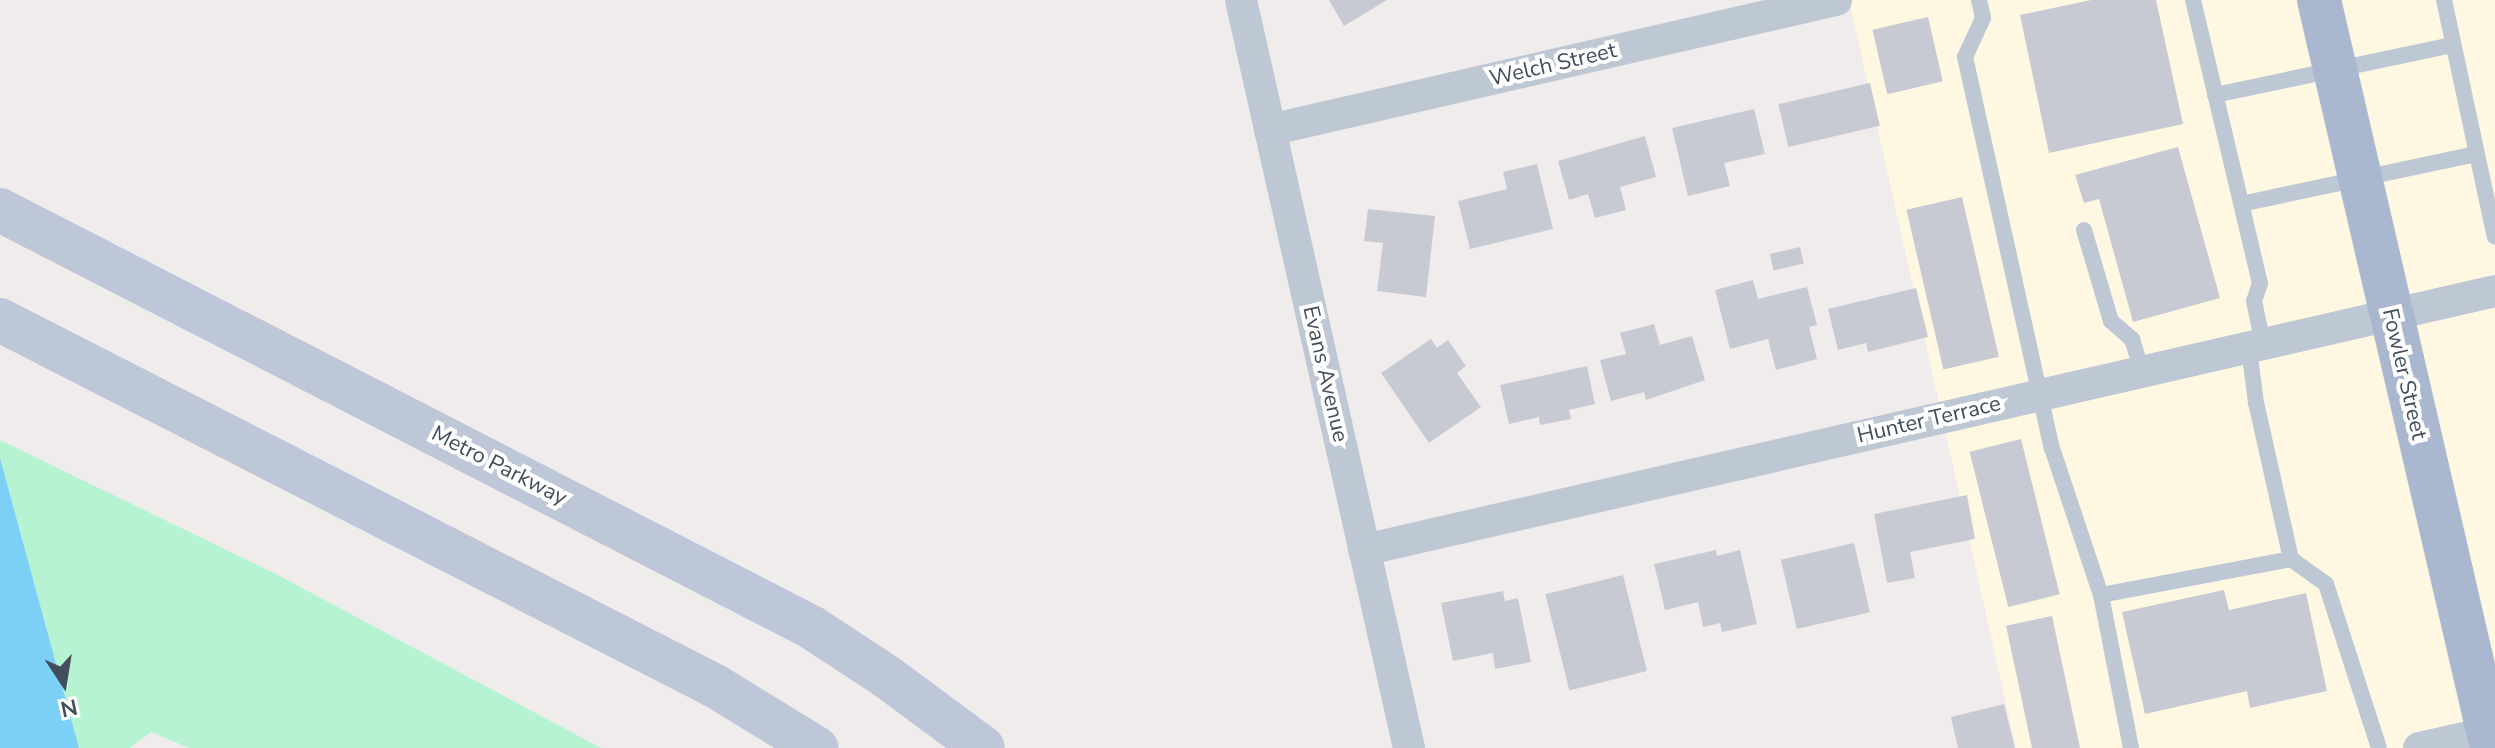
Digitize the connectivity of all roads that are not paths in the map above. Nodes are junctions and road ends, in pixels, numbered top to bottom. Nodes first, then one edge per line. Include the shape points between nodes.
1 (1241, 0) edge
2 (1836, 0) edge
3 (1979, 0) edge
4 (2193, 0) edge
5 (2319, 0) edge
6 (2444, 0) edge
7 (2453, 45) junction
8 (2335, 70) junction
9 (2215, 95) junction
10 (1270, 130) junction
11 (2477, 154) junction
12 (2359, 178) junction
13 (2241, 204) junction
14 (0, 210) edge
15 (2084, 230) dead end
16 (2495, 237) edge
17 (2495, 291) edge
18 (2390, 315) junction
19 (0, 320) edge
20 (2256, 346) junction
21 (2142, 372) junction
22 (2039, 395) junction
23 (1364, 550) junction
24 (2291, 559) junction
25 (2101, 595) junction
26 (2492, 737) edge
27 (816, 748) edge
28 (983, 748) edge
29 (1409, 748) edge
30 (2131, 748) edge
31 (2379, 748) edge
32 (2419, 748) edge

1 - 10 street, Evans Avenue
2 - 10 street, Welch Street
3 - 22 lane via 1983,18 1965,57
4 - 9 lane
5 - 8 main road, Fowler Street
6 - 7 lane
7 - 8 lane
7 - 11 lane
8 - 9 lane
8 - 12 main road, Fowler Street
9 - 13 lane
10 - 23 street, Evans Avenue
11 - 12 lane
11 - 16 lane
12 - 13 lane
12 - 18 main road, Fowler Street
13 - 20 lane via 2260,283 2254,301
14 - 28 main road, Metro Parkway via 811,627
15 - 21 lane via 2111,321 2132,339
17 - 18 street, Hunter Terrace
18 - 20 street, Hunter Terrace
18 - 26 main road, Fowler Street
19 - 27 main road via 715,686
20 - 21 street, Hunter Terrace
20 - 24 lane via 2256,403
21 - 22 street, Hunter Terrace
22 - 23 street, Hunter Terrace
22 - 25 lane
23 - 29 street, Evans Avenue
24 - 25 lane
24 - 31 lane via 2326,584
25 - 30 lane
26 - 32 street

